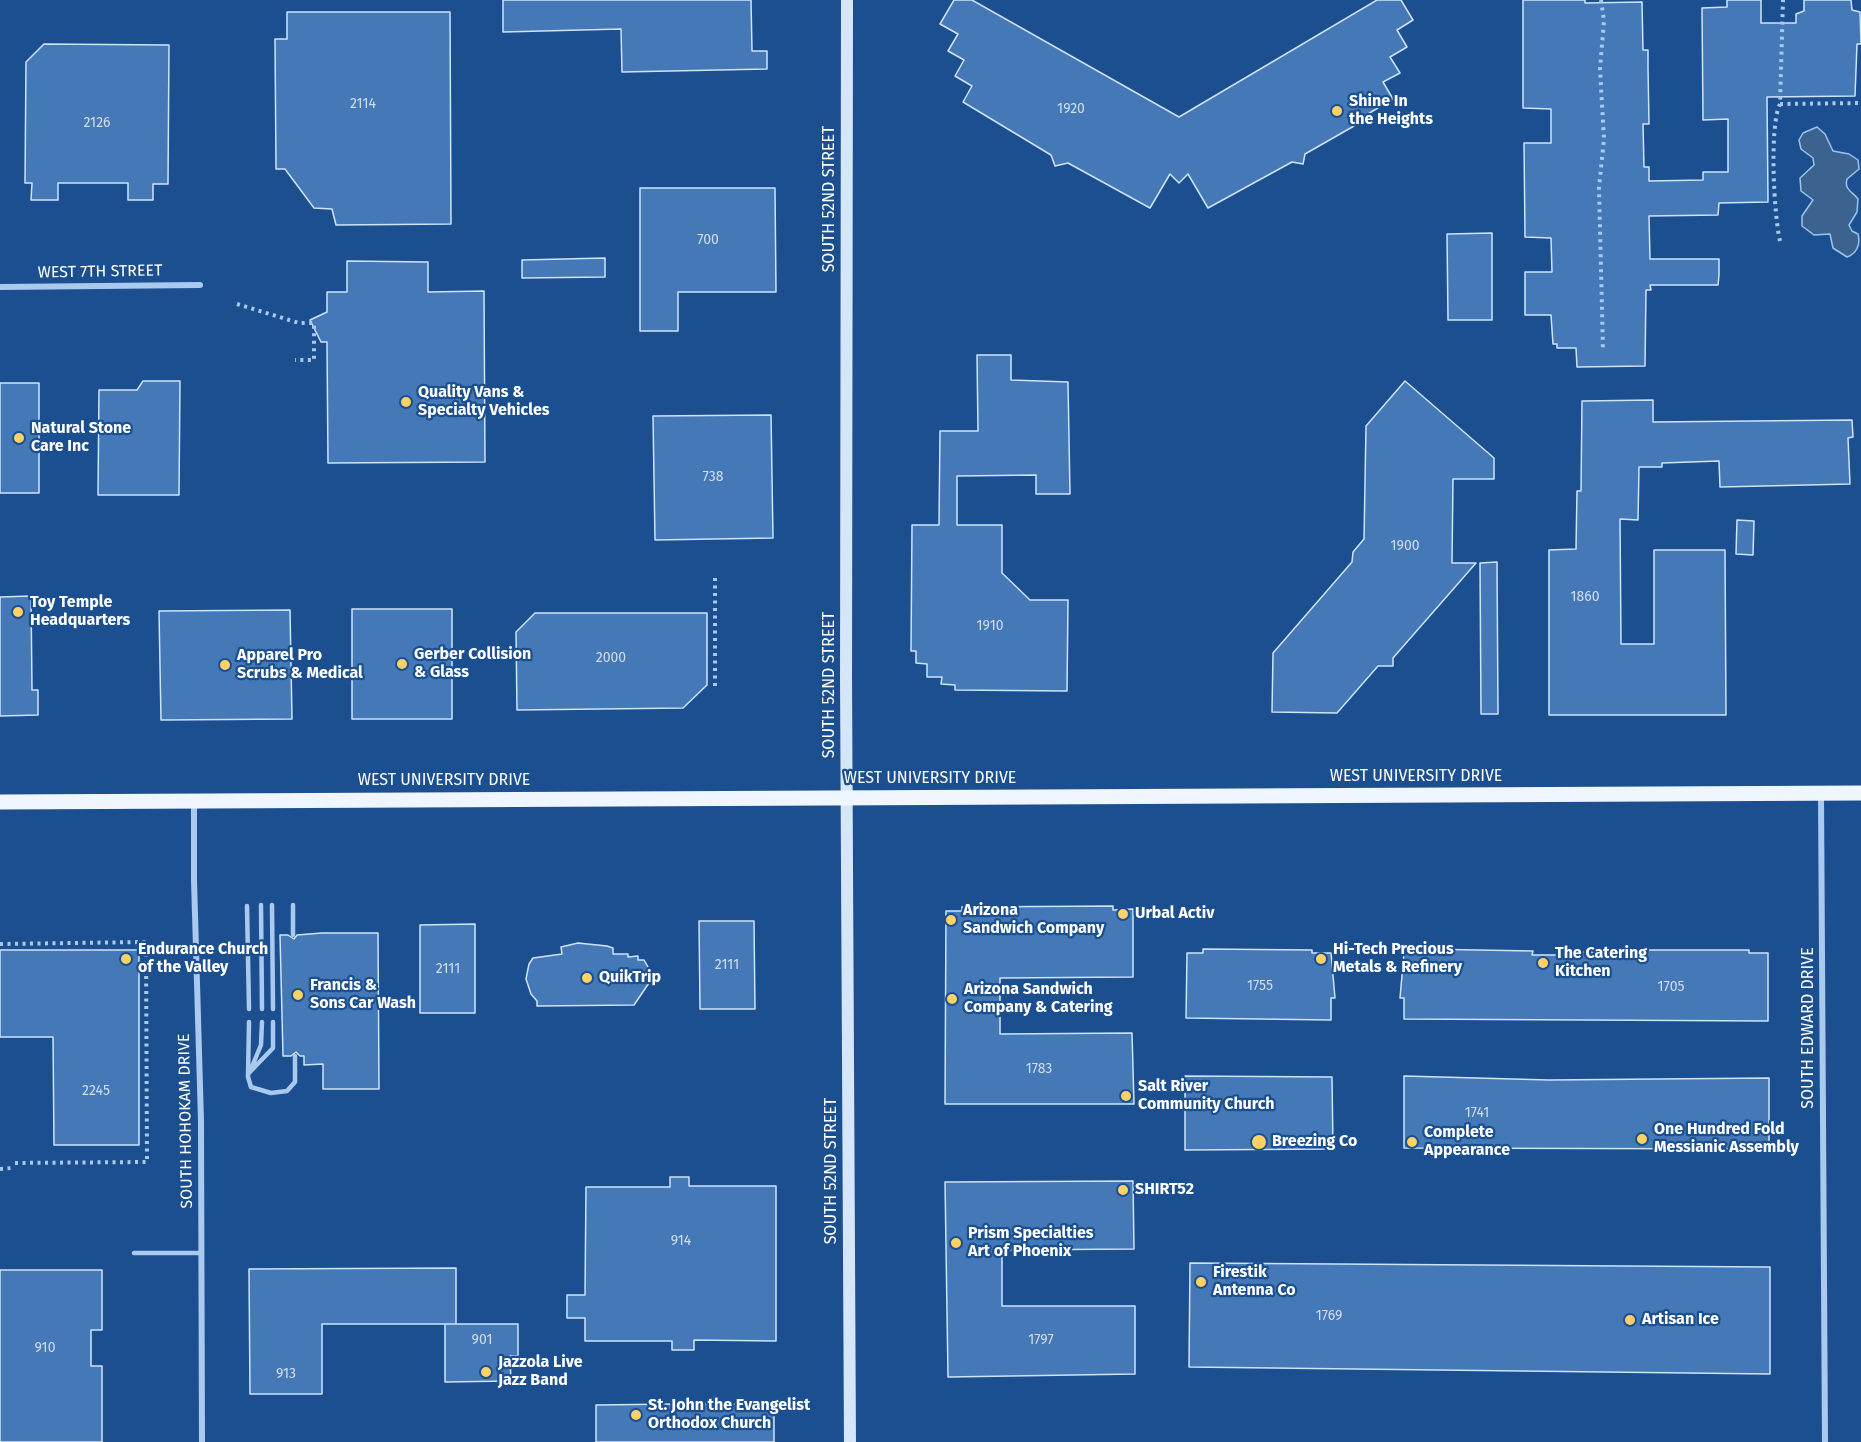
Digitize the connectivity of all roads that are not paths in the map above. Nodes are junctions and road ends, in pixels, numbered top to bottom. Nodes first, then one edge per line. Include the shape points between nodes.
1 (847, 0) edge
2 (200, 285) dead end
3 (0, 287) edge
4 (1821, 793) junction
5 (1861, 793) edge
6 (847, 797) junction
7 (194, 800) junction
8 (0, 802) edge
9 (261, 905) dead end
10 (272, 905) dead end
11 (293, 905) dead end
12 (247, 906) dead end
13 (293, 935) dead end
14 (249, 1009) dead end
15 (262, 1009) dead end
16 (273, 1009) dead end
17 (249, 1022) dead end
18 (262, 1022) dead end
19 (273, 1022) dead end
20 (295, 1056) dead end
21 (248, 1074) junction
22 (134, 1252) dead end
23 (201, 1252) junction
24 (202, 1442) edge
25 (850, 1442) edge
26 (1825, 1442) edge

1 - 6 main road, SOUTH 52ND STREET
2 - 3 street, WEST 7TH STREET
4 - 5 main road, WEST UNIVERSITY DRIVE
4 - 6 main road, WEST UNIVERSITY DRIVE
4 - 26 street, SOUTH EDWARD DRIVE
6 - 7 main road, WEST UNIVERSITY DRIVE
6 - 25 main road, SOUTH 52ND STREET
7 - 8 main road, WEST UNIVERSITY DRIVE
7 - 23 street, SOUTH HOHOKAM DRIVE
9 - 15 lane
10 - 16 lane
11 - 13 lane
12 - 14 lane
17 - 21 lane
18 - 21 lane via 261,1045
19 - 21 lane via 273,1048
20 - 21 lane via 295,1082 287,1091 271,1094 255,1090
22 - 23 lane
23 - 24 street, SOUTH HOHOKAM DRIVE

